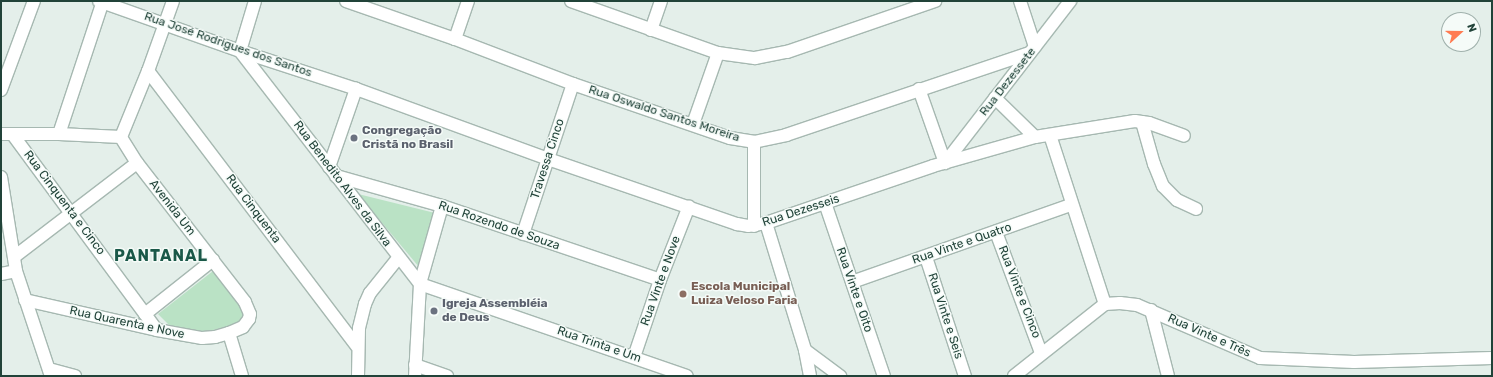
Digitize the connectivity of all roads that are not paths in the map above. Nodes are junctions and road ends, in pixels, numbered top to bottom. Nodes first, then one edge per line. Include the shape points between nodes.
1 (34, 1) edge
2 (101, 1) edge
3 (173, 1) edge
4 (255, 1) edge
5 (346, 1) edge
6 (468, 1) edge
7 (571, 1) edge
8 (661, 1) edge
9 (935, 1) edge
10 (1020, 1) edge
11 (1070, 1) edge
12 (166, 24) junction
13 (651, 30) junction
14 (455, 39) junction
15 (1033, 50) junction
16 (240, 51) junction
17 (718, 52) junction
18 (148, 71) junction
19 (574, 84) junction
20 (356, 89) junction
21 (919, 89) junction
22 (1, 90) edge
23 (995, 98) junction
24 (1142, 122) junction
25 (693, 124) junction
26 (59, 134) junction
27 (7, 135) edge
28 (1050, 135) junction
29 (1184, 136) dead end
30 (121, 137) junction
31 (1035, 137) junction
32 (754, 142) junction
33 (548, 158) junction
34 (137, 163) junction
35 (945, 163) junction
36 (332, 172) junction
37 (1, 177) edge
38 (825, 203) junction
39 (1071, 205) junction
40 (442, 206) junction
41 (689, 206) junction
42 (1196, 209) dead end
43 (72, 214) junction
44 (760, 225) junction
45 (996, 232) junction
46 (524, 234) junction
47 (14, 256) junction
48 (926, 257) junction
49 (398, 258) junction
50 (213, 260) junction
51 (16, 271) junction
52 (1, 274) edge
53 (660, 280) junction
54 (852, 282) junction
55 (420, 284) junction
56 (25, 300) junction
57 (1105, 304) junction
58 (1151, 310) junction
59 (145, 314) junction
60 (157, 330) junction
61 (229, 333) junction
62 (357, 346) junction
63 (805, 350) junction
64 (1041, 353) junction
65 (634, 357) junction
66 (1492, 358) edge
67 (651, 363) junction
68 (415, 370) edge
69 (50, 373) edge
70 (75, 376) edge
71 (242, 376) edge
72 (358, 376) edge
73 (447, 376) edge
74 (651, 376) edge
75 (687, 376) edge
76 (810, 376) edge
77 (840, 376) edge
78 (884, 376) edge
79 (965, 376) edge
80 (1014, 376) edge
81 (1168, 376) edge

1 - 22 street
2 - 12 street, Rua José Rodrigues dos Santos
2 - 26 street
3 - 12 street
4 - 16 street
5 - 14 street, Rua Oswaldo Santos Moreira
6 - 14 street
7 - 13 street
8 - 13 street
9 - 17 street via 771,57 741,58
10 - 15 street
11 - 15 street, Rua Dezessete
12 - 16 street, Rua José Rodrigues dos Santos
12 - 18 street
13 - 17 street
14 - 19 street, Rua Oswaldo Santos Moreira
15 - 21 street, Rua Oswaldo Santos Moreira
15 - 23 street, Rua Dezessete
16 - 20 street, Rua José Rodrigues dos Santos
16 - 36 street, Rua Benedito Alves da Silva
17 - 25 street
18 - 30 street
18 - 62 street, Rua Cinquenta
19 - 25 street, Rua Oswaldo Santos Moreira
19 - 33 street, Travessa Cinco
20 - 33 street, Rua Dezesseis
20 - 36 street
21 - 32 street, Rua Oswaldo Santos Moreira via 786,135
21 - 35 street
23 - 31 street
23 - 35 street, Rua Dezessete
24 - 28 street, Rua Dezesseis via 1126,122
24 - 29 street, Rua Dezesseis
24 - 42 street via 1154,164 1164,186 1177,200
25 - 32 street, Rua Oswaldo Santos Moreira via 730,138
26 - 27 street, Rua Cinquenta e Cinco
26 - 30 street, Rua Cinquenta e Cinco
27 - 43 street, Rua Cinquenta e Cinco
28 - 31 street, Rua Dezesseis
28 - 39 street
30 - 34 street, Avenida Um
31 - 35 street, Rua Dezesseis
32 - 44 street
33 - 41 street, Rua Dezesseis
33 - 46 street, Travessa Cinco
34 - 43 street
34 - 50 street, Avenida Um
35 - 38 street, Rua Dezesseis
36 - 40 street, Rua Rozendo de Souza
36 - 49 street, Rua Benedito Alves da Silva
37 - 47 street
38 - 44 street, Rua Dezesseis
38 - 54 street, Rua Vinte e Oito
39 - 45 street, Rua Vinte e Quatro
39 - 57 street
40 - 46 street, Rua Rozendo de Souza
40 - 55 street
41 - 44 street, Rua Dezesseis via 737,224
41 - 53 street, Rua Vinte e Nove
43 - 47 street
43 - 59 street, Rua Cinquenta e Cinco
44 - 63 street
45 - 48 street, Rua Vinte e Quatro
45 - 64 street, Rua Vinte e Cinco
46 - 53 street, Rua Rozendo de Souza
47 - 51 street
48 - 54 street, Rua Vinte e Quatro
48 - 79 street, Rua Vinte e Seis
49 - 55 street, Rua Benedito Alves da Silva
49 - 62 street via 370,292 364,304
50 - 59 street
50 - 61 street, Avenida Um via 245,302 250,314 243,327
51 - 52 street
51 - 56 street
53 - 65 street, Rua Vinte e Nove
54 - 78 street, Rua Vinte e Oito
55 - 65 street, Rua Trinta e Um
55 - 68 street
56 - 60 street, Rua Quarenta e Nove
56 - 69 street
57 - 58 street, Rua Vinte e Três via 1130,303
57 - 64 street
58 - 66 street, Rua Vinte e Três via 1260,358 1361,362
58 - 81 street
59 - 60 street, Rua Cinquenta e Cinco
60 - 61 street, Rua Quarenta e Nove via 202,338
61 - 71 street
62 - 72 street
63 - 76 street
63 - 77 street
64 - 80 street
65 - 67 street, Rua Trinta e Um
67 - 74 street
67 - 75 street, Rua Trinta e Um
68 - 73 street
69 - 70 street

